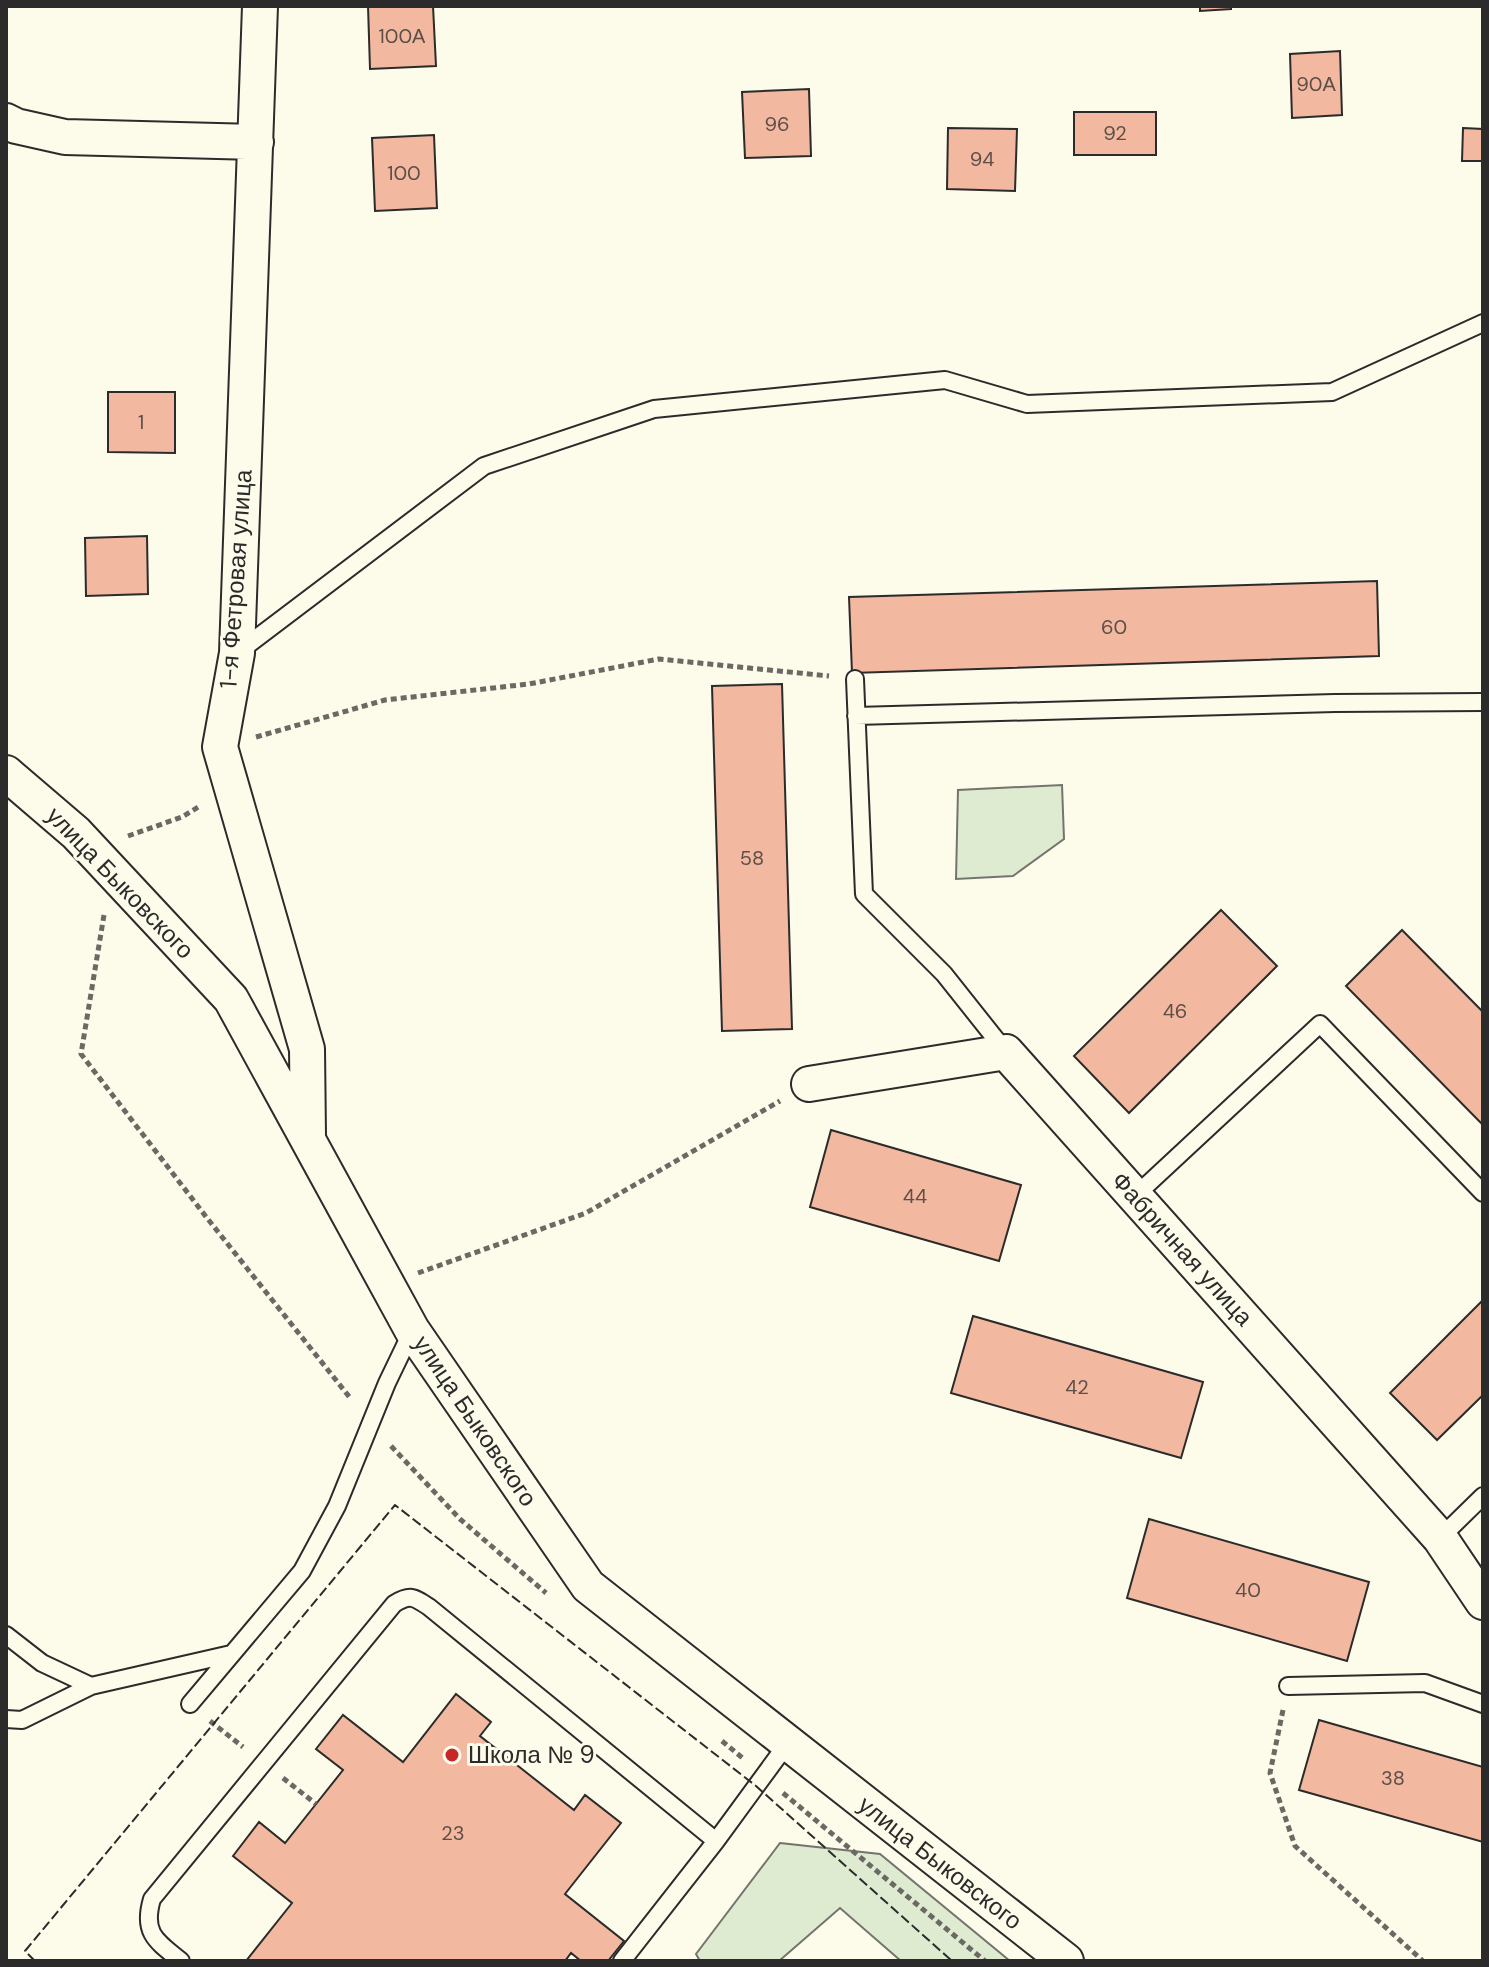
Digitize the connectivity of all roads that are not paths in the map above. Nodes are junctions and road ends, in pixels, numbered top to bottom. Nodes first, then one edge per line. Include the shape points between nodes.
1 (260, 6) edge
2 (6, 121) edge
3 (256, 142) junction
4 (1483, 323) edge
5 (237, 653) junction
6 (855, 679) road end
7 (1483, 702) edge
8 (856, 716) junction
9 (6, 773) edge
10 (1006, 1052) junction
11 (809, 1084) road end
12 (308, 1138) junction
13 (1483, 1193) edge
14 (1135, 1196) junction
15 (412, 1330) junction
16 (1483, 1496) edge
17 (1440, 1538) junction
18 (1483, 1602) edge
19 (6, 1635) edge
20 (231, 1654) junction
21 (91, 1686) junction
22 (1288, 1686) road end
23 (190, 1704) dead end
24 (1483, 1704) edge
25 (6, 1719) edge
26 (787, 1744) junction
27 (716, 1841) junction
28 (181, 1961) edge
29 (622, 1961) edge
30 (1066, 1961) edge

1 - 3 street, 1-я Фетровая улица
2 - 3 street via 65,137
3 - 5 street, 1-я Фетровая улица
4 - 5 lane via 1332,392 1027,404 945,380 654,409 484,466
5 - 12 street, 1-я Фетровая улица via 220,747 307,1049
6 - 8 lane
7 - 8 lane
8 - 10 lane via 864,894 944,974
9 - 12 street, улица Быковского via 76,833 231,999
10 - 11 street
10 - 14 street, Фабричная улица
12 - 15 street, улица Быковского
13 - 14 lane via 1320,1024
14 - 17 street, Фабричная улица
15 - 20 lane via 337,1506 302,1571
15 - 26 street, улица Быковского via 588,1586
16 - 17 lane
17 - 18 street, Фабричная улица
19 - 21 lane via 42,1663
20 - 21 lane
20 - 23 lane
21 - 25 lane via 22,1720
22 - 24 lane via 1425,1683
26 - 27 lane
26 - 30 street, улица Быковского
27 - 28 lane via 429,1607 404,1598 152,1899 148,1928
27 - 29 lane

